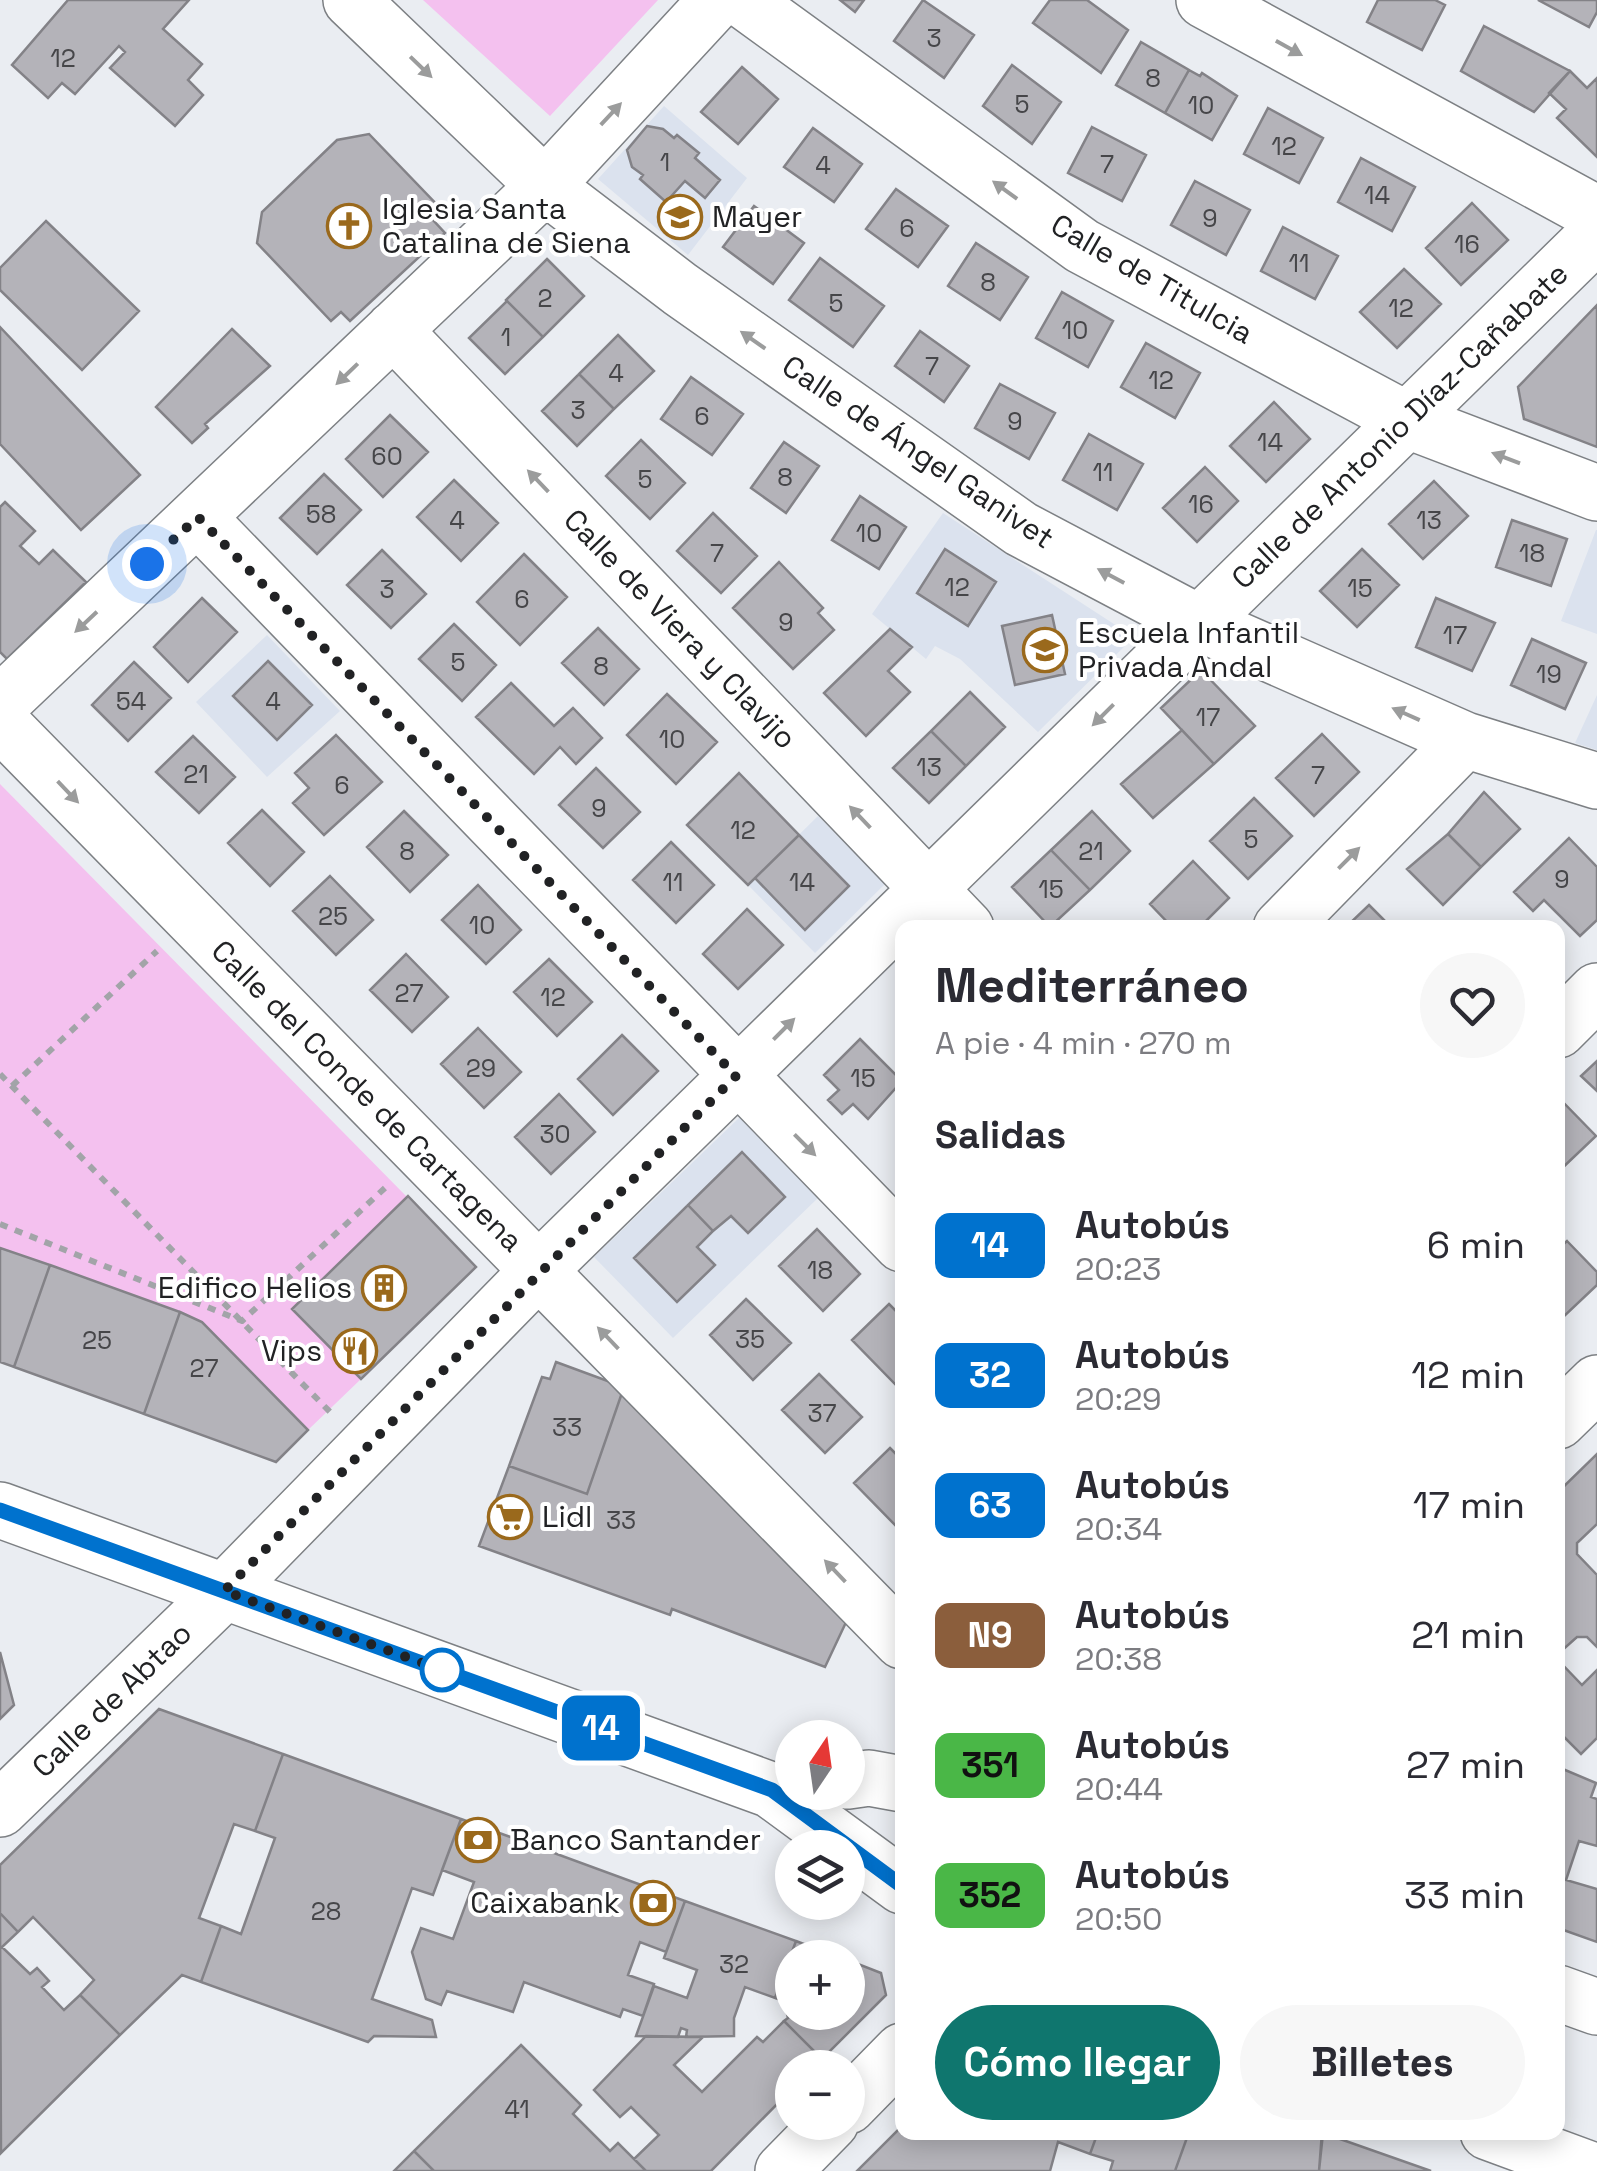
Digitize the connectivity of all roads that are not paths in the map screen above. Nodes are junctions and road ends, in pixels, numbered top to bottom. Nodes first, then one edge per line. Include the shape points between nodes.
1 (351, 0) edge
2 (717, 0) edge
3 (743, 0) edge
4 (1204, 0) edge
5 (545, 186) junction
6 (1597, 214) edge
7 (1597, 234) edge
8 (393, 330) junction
9 (1410, 422) junction
10 (1597, 493) edge
11 (198, 517) junction
12 (1198, 622) junction
13 (0, 704) edge
14 (0, 722) edge
15 (1465, 740) junction
16 (1597, 781) edge
17 (928, 888) junction
18 (895, 920) edge
19 (895, 920) edge
20 (958, 920) edge
21 (1288, 920) edge
22 (1597, 991) edge
23 (1565, 1023) edge
24 (736, 1076) junction
25 (895, 1237) edge
26 (540, 1269) junction
27 (1597, 1383) edge
28 (1565, 1414) edge
29 (0, 1510) edge
30 (224, 1591) junction
31 (895, 1634) edge
32 (865, 1778) edge
33 (895, 1783) edge
34 (775, 1787) edge
35 (0, 1809) edge
36 (808, 1810) edge
37 (895, 1880) edge
38 (1565, 1996) edge
39 (1597, 2007) edge
40 (895, 2058) edge
41 (865, 2089) edge
42 (813, 2140) edge
43 (1510, 2140) edge
44 (783, 2171) edge
45 (1594, 2171) edge

1 -> 5 street, Calle de Ángel Ganivet
5 -> 2 street
9 -> 3 street, Calle de Titulcia via 1082,246
4 -> 6 street
5 - 8 street
12 -> 5 street, Calle de Ángel Ganivet via 1021,529
7 - 9 street, Calle de Antonio Díaz-Cañabate
8 -> 11 street
17 -> 8 street, Calle de Viera y Clavijo
10 -> 9 street, Calle de Titulcia
9 - 12 street, Calle de Antonio Díaz-Cañabate
11 -> 13 street
11 - 24 street
15 -> 12 street, Calle de Ángel Ganivet
12 -> 17 street, Calle de Antonio Díaz-Cañabate
14 -> 26 street, Calle del Conde de Cartagena
15 - 16 street, Calle de Ángel Ganivet
21 -> 15 street
19 -> 17 street, Calle de Antonio Díaz-Cañabate
17 - 20 street, Calle de Viera y Clavijo
24 -> 18 street, Calle de Antonio Díaz-Cañabate
22 - 23 street
24 -> 25 street
24 - 26 street, Calle de Antonio Díaz-Cañabate
26 - 30 street, Calle de Antonio Díaz-Cañabate
31 -> 26 street, Calle del Conde de Cartagena
27 - 28 street
29 - 30 street
30 - 34 street
30 - 35 street, Calle de Abtao
32 - 33 street
36 - 37 street
38 - 39 street
40 - 41 street
42 - 44 street
43 - 45 street

